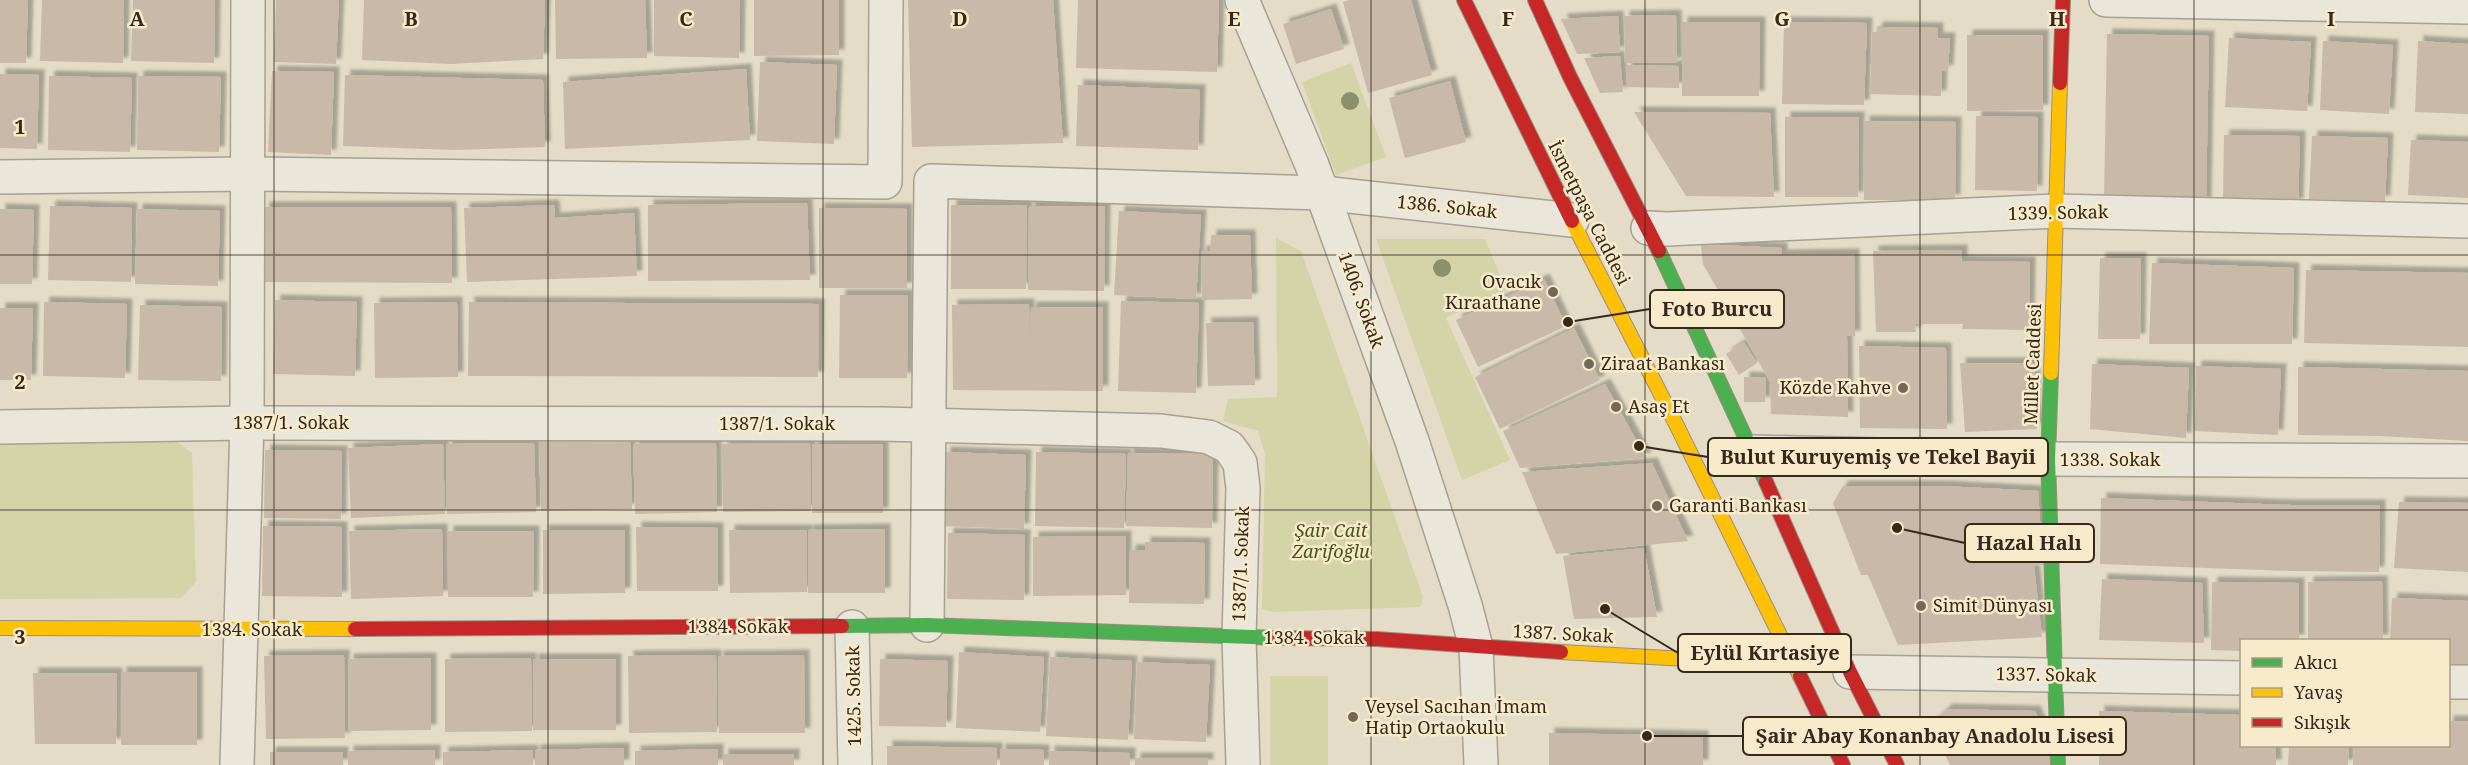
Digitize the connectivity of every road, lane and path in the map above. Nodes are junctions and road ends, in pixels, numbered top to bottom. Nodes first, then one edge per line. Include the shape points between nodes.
1 (248, 0) edge
2 (886, 0) edge
3 (1242, 0) edge
4 (1464, 0) edge
5 (1535, 0) edge
6 (2063, 0) edge
7 (2106, 0) edge
8 (2468, 7) edge
9 (248, 174) junction
10 (0, 177) edge
11 (931, 181) junction
12 (885, 182) junction
13 (1322, 193) junction
14 (2056, 211) junction
15 (1572, 220) junction
16 (2468, 222) edge
17 (1648, 228) junction
18 (248, 423) junction
19 (0, 427) edge
20 (927, 427) junction
21 (1752, 452) junction
22 (2048, 459) junction
23 (2468, 461) edge
24 (927, 625) junction
25 (852, 627) junction
26 (0, 628) edge
27 (241, 630) junction
28 (1239, 638) junction
29 (1476, 647) junction
30 (1792, 665) junction
31 (1850, 672) junction
32 (2054, 675) junction
33 (2240, 678) edge
34 (2450, 682) edge
35 (2468, 682) edge
36 (237, 765) edge
37 (855, 765) edge
38 (1243, 765) edge
39 (1481, 765) edge
40 (1843, 765) edge
41 (1898, 765) edge
42 (2058, 765) edge

1 - 9 street
2 - 12 street
3 - 13 street, 1406. Sokak
4 - 15 street, İsmetpaşa Caddesi
5 - 17 street
6 - 14 street, Millet Caddesi
7 - 8 street
9 - 10 street, 1386. Sokak
9 - 12 street, 1386. Sokak
9 - 18 street
11 - 12 street, 1386. Sokak
11 - 13 street, 1386. Sokak
11 - 20 street
13 - 15 street, 1386. Sokak
13 - 29 street, 1406. Sokak via 1412,441
14 - 16 street, 1339. Sokak
14 - 17 street, 1339. Sokak
14 - 22 street, Millet Caddesi
15 - 30 street, İsmetpaşa Caddesi
17 - 21 street
18 - 19 street, 1387/1. Sokak
18 - 20 street, 1387/1. Sokak
18 - 27 street
20 - 24 street
20 - 28 street, 1387/1. Sokak via 1161,431 1209,437 1229,447 1240,463 1243,488
21 - 22 street, 1338. Sokak
21 - 31 street
22 - 23 street, 1338. Sokak
22 - 32 street, Millet Caddesi
24 - 25 street, 1384. Sokak
24 - 28 street, 1384. Sokak
25 - 27 street, 1384. Sokak
25 - 37 street, 1425. Sokak
26 - 27 street, 1384. Sokak
27 - 36 street
28 - 29 street, 1384. Sokak via 1377,639
28 - 38 street, 1387/1. Sokak
29 - 30 street, 1387. Sokak
29 - 39 street
30 - 40 street, İsmetpaşa Caddesi
31 - 32 street, 1337. Sokak
31 - 41 street
32 - 33 street, 1337. Sokak
32 - 42 street, Millet Caddesi
34 - 35 street

